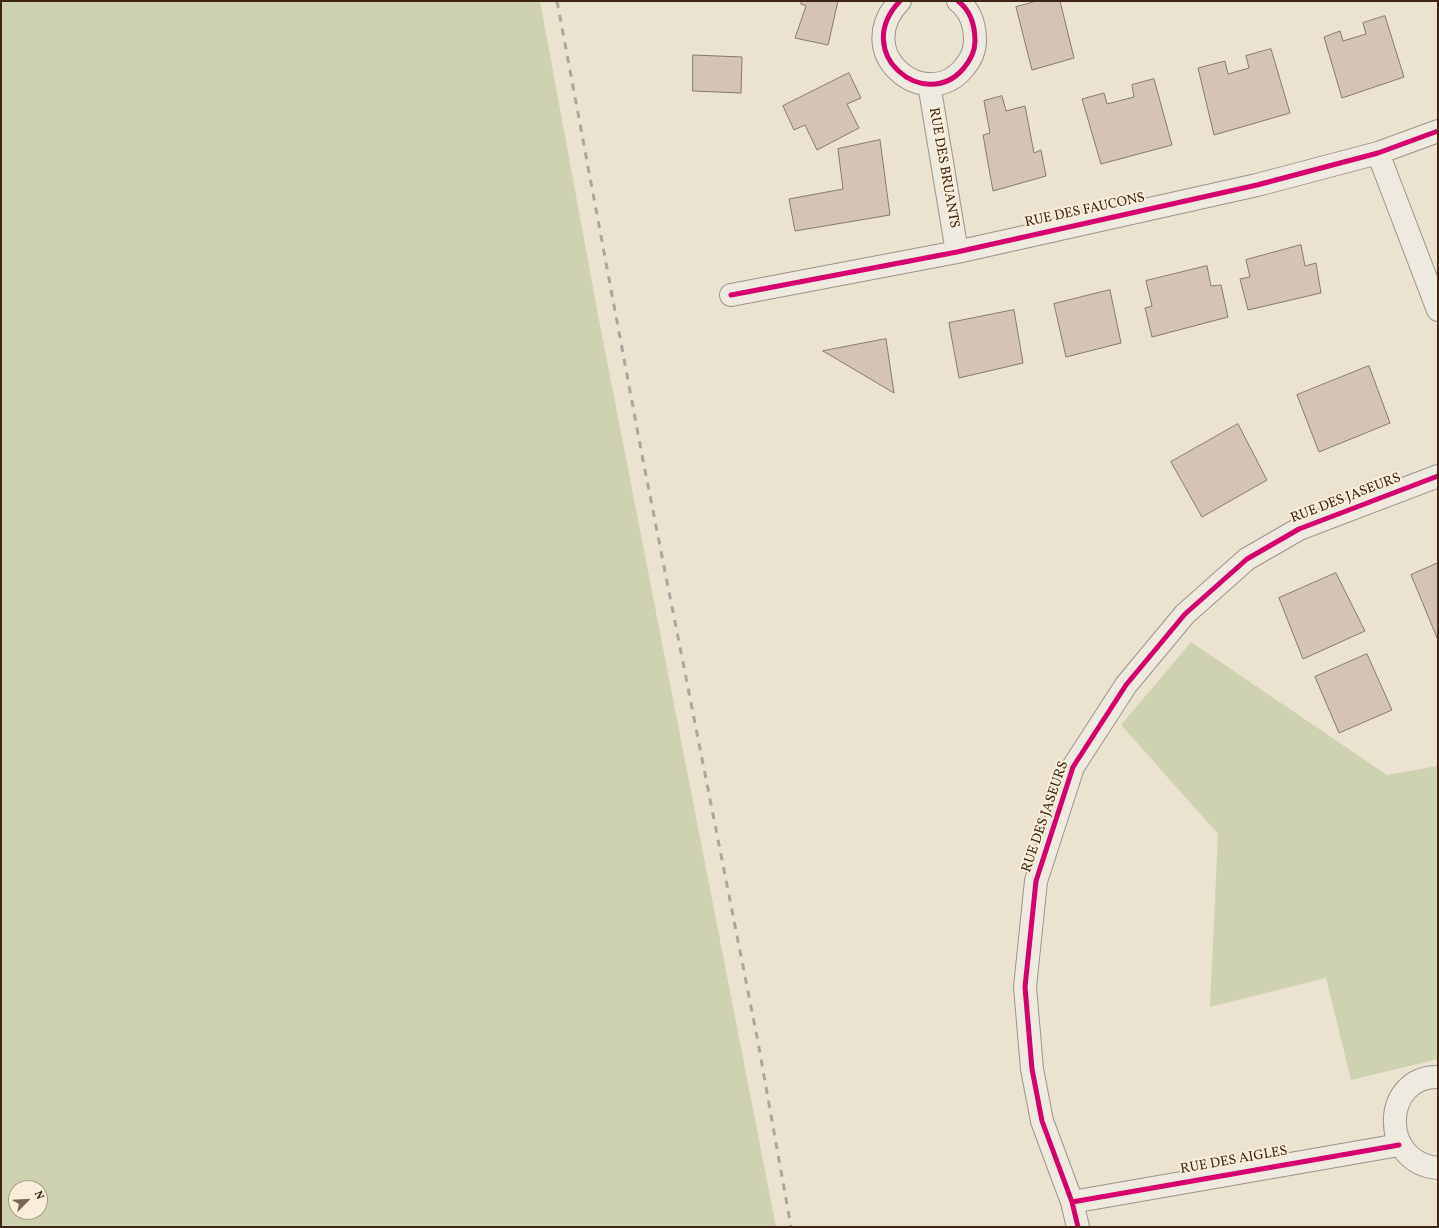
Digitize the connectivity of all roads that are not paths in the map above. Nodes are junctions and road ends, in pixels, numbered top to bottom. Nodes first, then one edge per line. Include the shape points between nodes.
1 (900, 1) edge
2 (958, 1) edge
3 (929, 84) junction
4 (1438, 131) edge
5 (1378, 153) junction
6 (957, 252) junction
7 (731, 295) dead end
8 (1438, 310) edge
9 (1438, 476) edge
10 (1438, 1077) edge
11 (1399, 1145) junction
12 (1438, 1168) edge
13 (1072, 1202) junction
14 (1078, 1227) edge

1 - 3 street via 891,10 885,23 885,52 892,65 902,75 915,82
2 - 3 street via 970,15 975,30 970,61 959,74 945,82
3 - 6 street, RUE DES BRUANTS
4 - 5 street, RUE DES FAUCONS
5 - 6 street, RUE DES FAUCONS via 1257,185
5 - 8 street
6 - 7 street, RUE DES FAUCONS
9 - 13 street, RUE DES JASEURS via 1299,529 1247,559 1185,614 1126,685 1073,767 1036,882 1024,987 1032,1069 1042,1120
10 - 11 street via 1419,1081 1407,1090 1398,1102 1394,1130
11 - 12 street via 1409,1157 1422,1165
11 - 13 street, RUE DES AIGLES
13 - 14 street, RUE DES JASEURS

